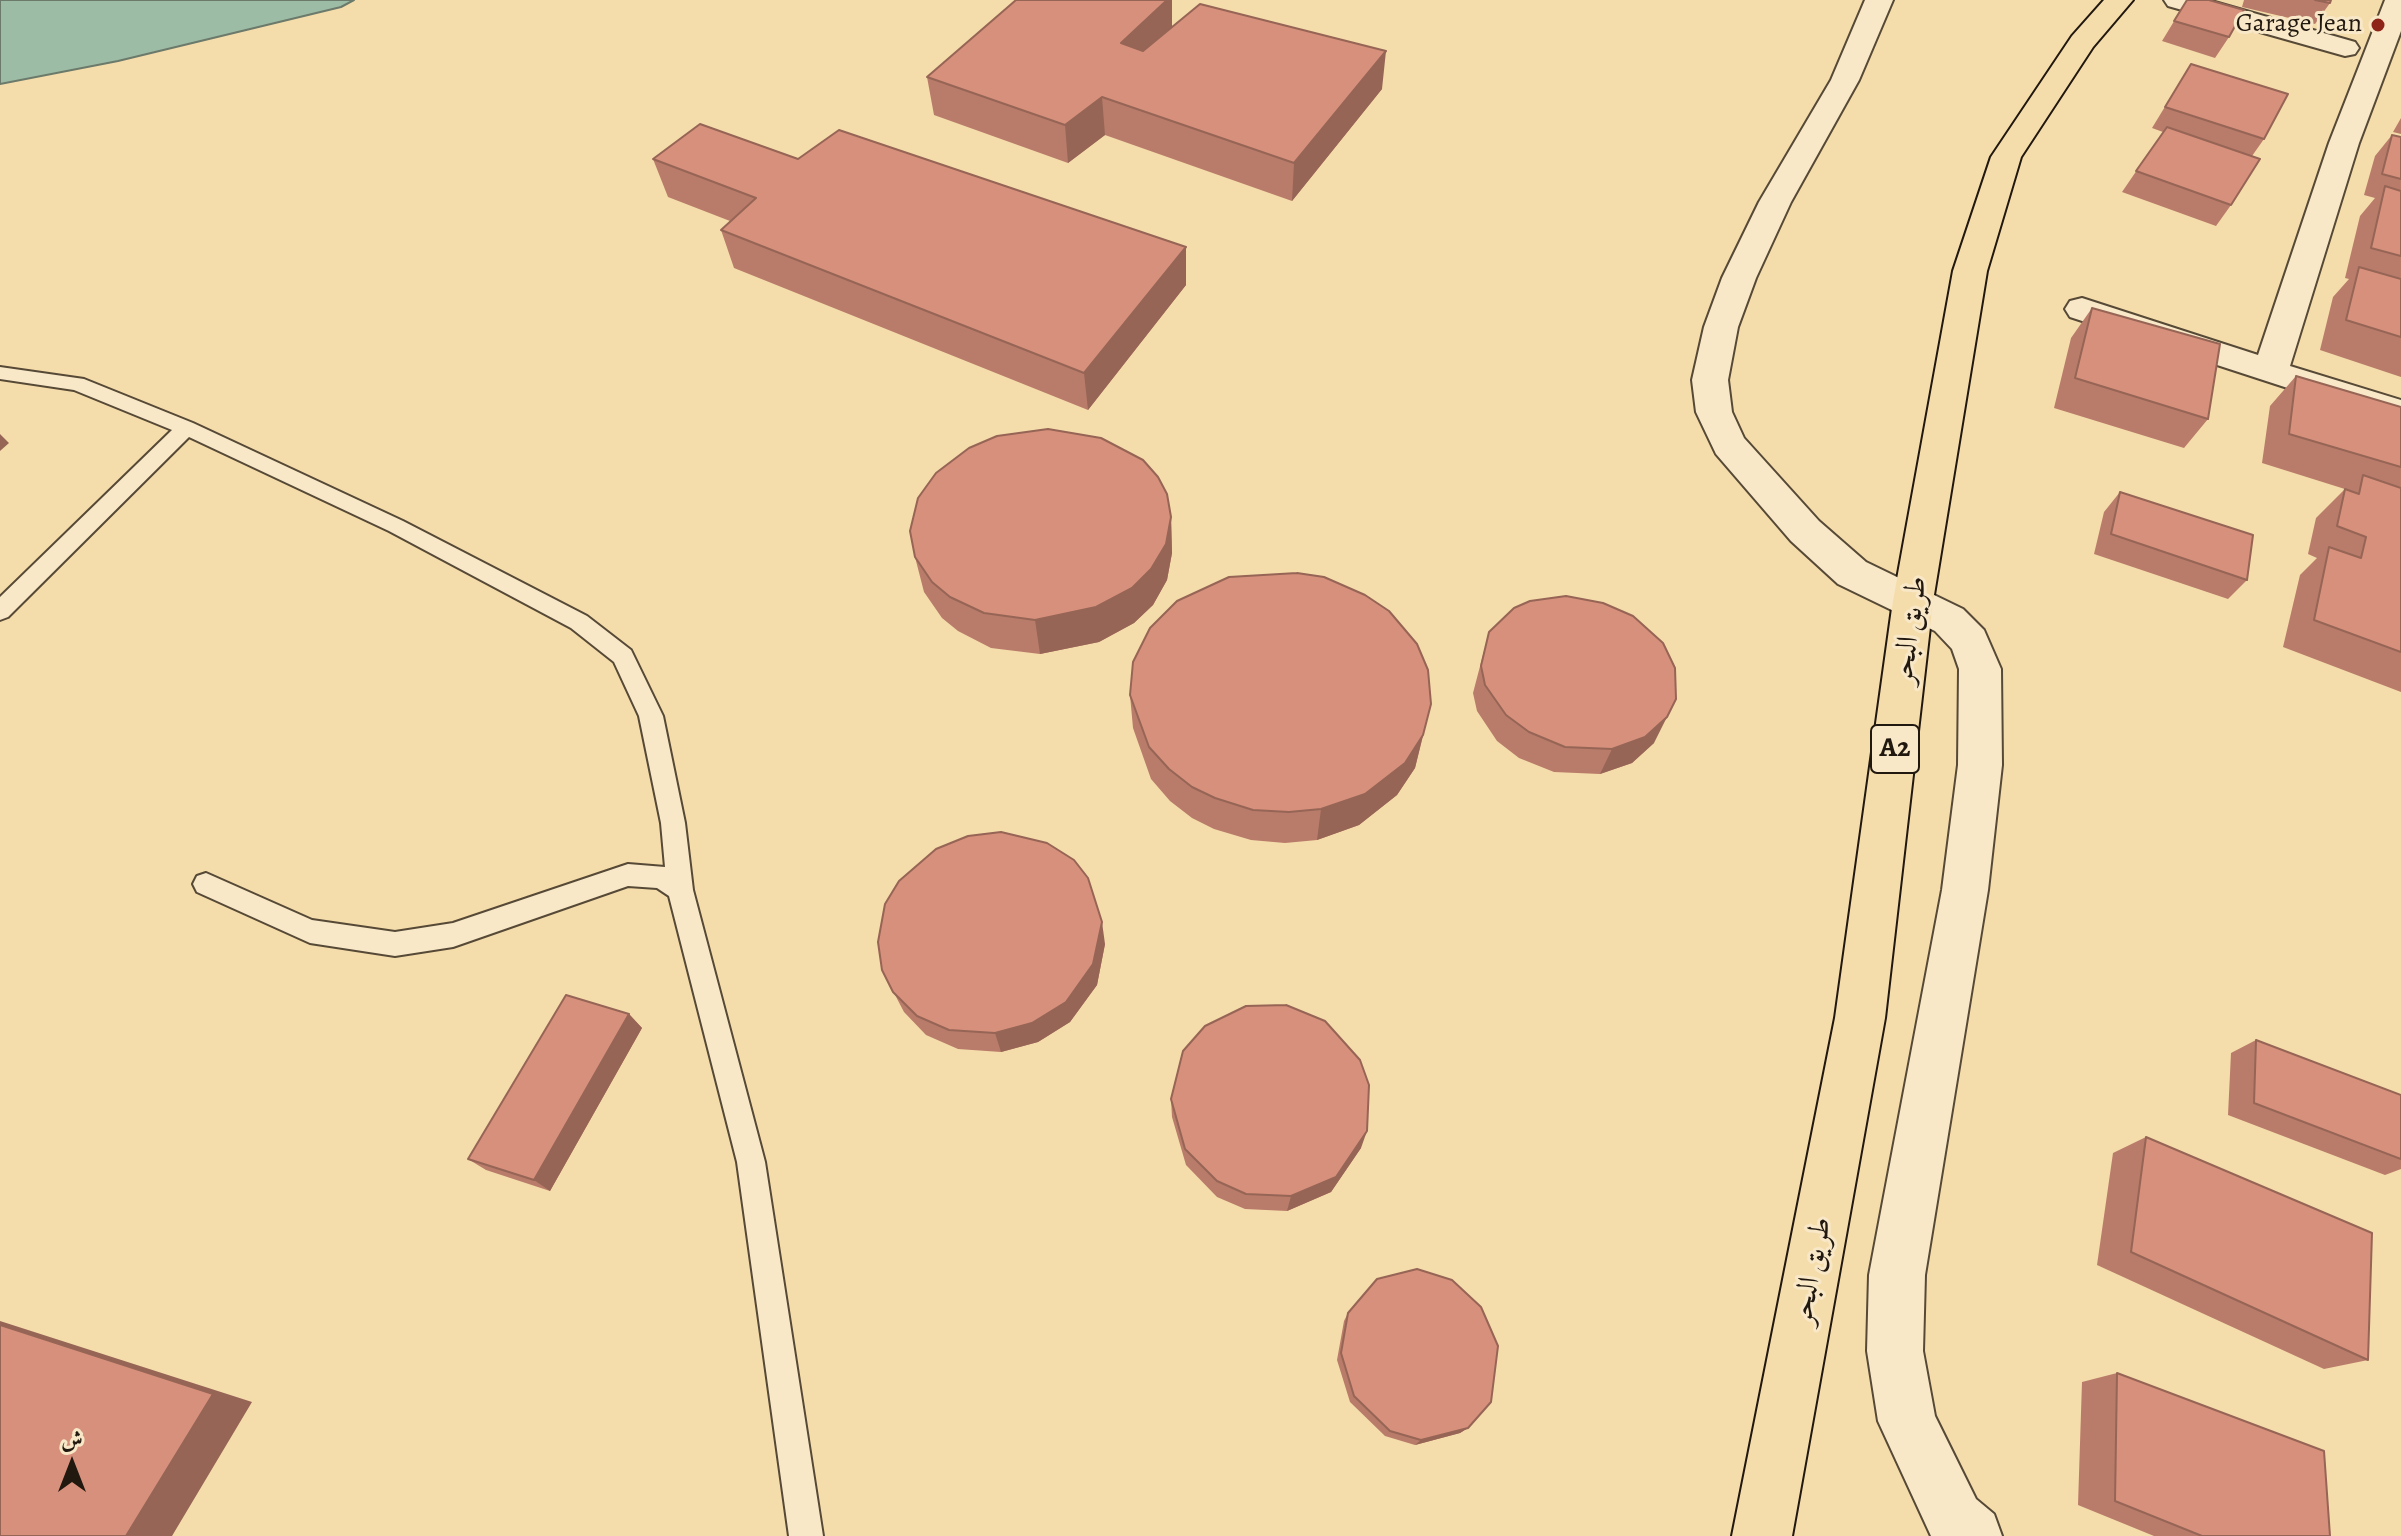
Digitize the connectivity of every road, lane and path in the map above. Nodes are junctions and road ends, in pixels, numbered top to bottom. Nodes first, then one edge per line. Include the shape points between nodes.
1 (1879, 0) edge
2 (2119, 0) edge
3 (2178, 0) edge
4 (2399, 0) edge
5 (2345, 48) dead end
6 (2389, 60) edge
7 (2082, 309) dead end
8 (2270, 372) junction
9 (0, 373) edge
10 (2401, 413) edge
11 (186, 428) junction
12 (1913, 601) junction
13 (0, 611) edge
14 (206, 884) dead end
15 (680, 890) junction
16 (806, 1536) edge
17 (1762, 1536) edge
18 (1972, 1536) edge

1 - 12 street via 1838,94 1775,202 1739,278 1710,380 1714,412 1729,445 1805,531 1852,573
2 - 12 main road, طريق البحر / A2 via 2082,42 2006,157 1970,271
3 - 5 street
4 - 6 street
6 - 8 street via 2344,143
7 - 8 street
8 - 10 street
9 - 11 lane via 77,384
11 - 13 lane
11 - 15 lane via 396,526 579,622 623,656 651,716 673,823
12 - 17 main road, طريق البحر / A2 via 1860,1018
12 - 18 street via 1949,620 1976,654 1981,737 1965,890 1897,1275 1895,1351 1907,1421 1955,1520
14 - 15 lane via 310,931 395,944 453,935 628,875 662,877
15 - 16 lane via 751,1162

